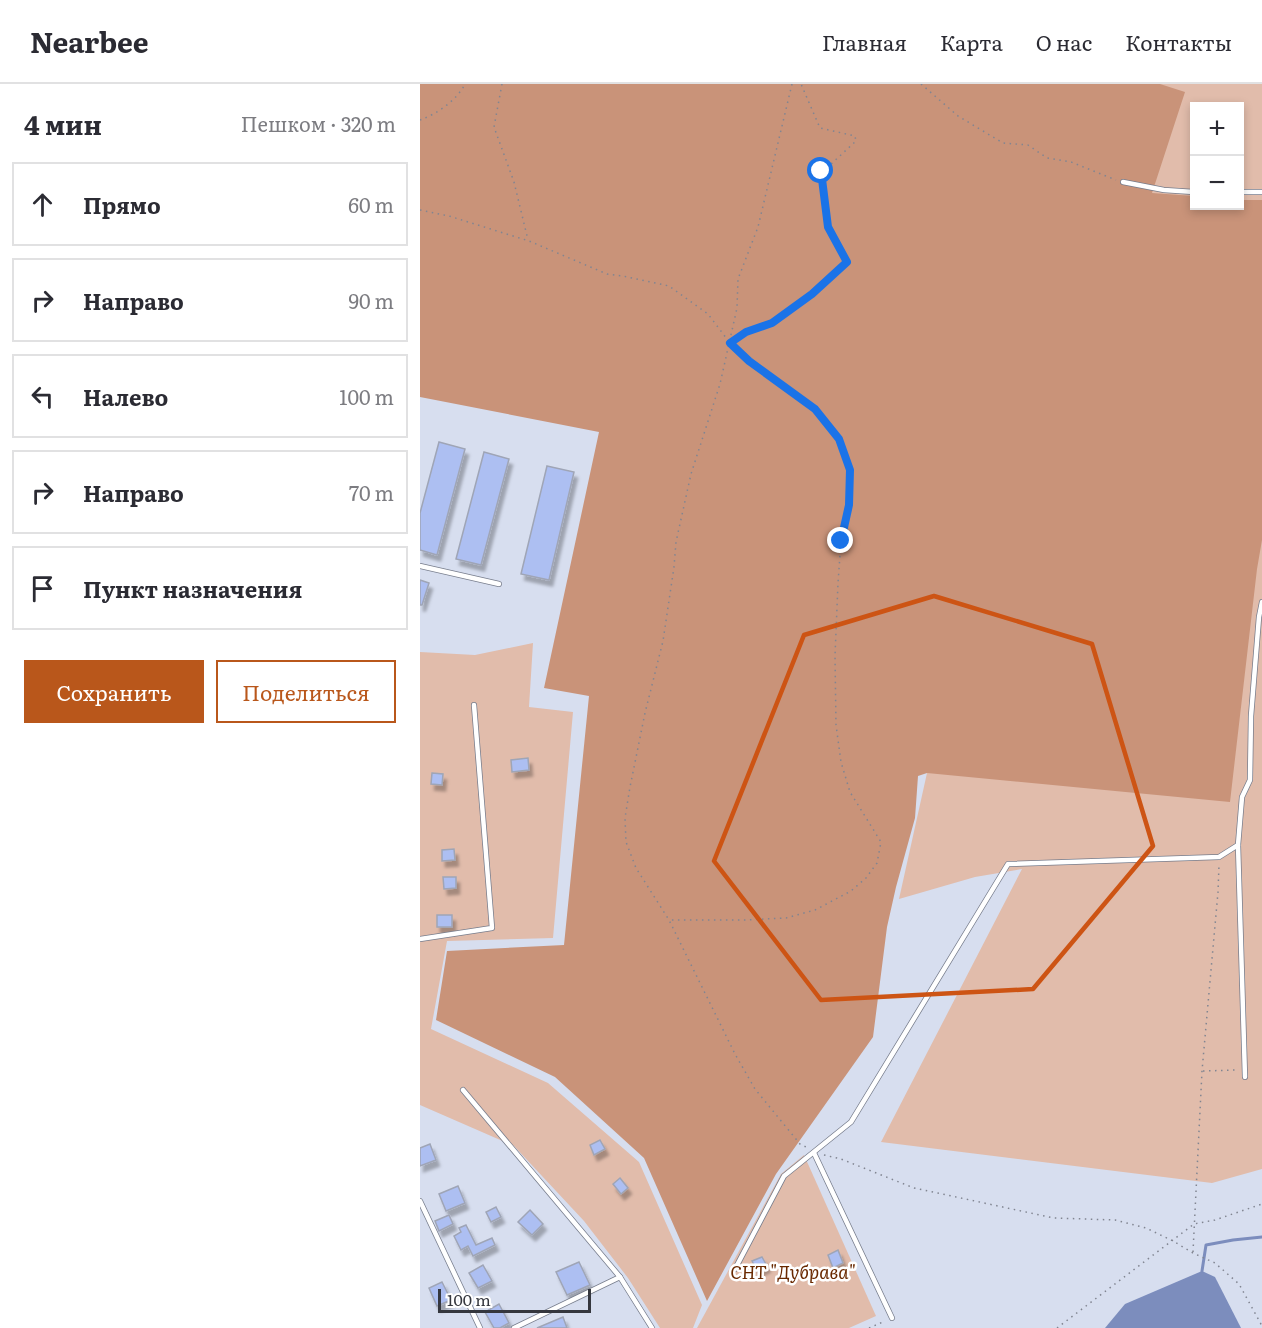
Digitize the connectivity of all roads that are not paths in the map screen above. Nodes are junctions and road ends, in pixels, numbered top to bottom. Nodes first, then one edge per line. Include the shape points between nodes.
1 (1123, 182) road end
2 (1190, 192) edge
3 (1244, 192) edge
4 (1262, 192) edge
5 (420, 566) edge
6 (499, 584) dead end
7 (1262, 602) edge
8 (1260, 617) edge
9 (474, 705) dead end
10 (1238, 845) junction
11 (420, 939) edge
12 (1245, 1077) dead end
13 (464, 1090) dead end
14 (814, 1153) junction
15 (420, 1201) edge
16 (735, 1269) dead end
17 (620, 1277) junction
18 (892, 1317) dead end
19 (480, 1328) edge
20 (514, 1328) edge
21 (652, 1328) edge

1 - 2 lane
3 - 4 lane
5 - 6 lane
7 - 8 lane
8 - 10 lane via 1250,780 1242,797
9 - 11 lane via 492,928
10 - 12 lane
10 - 14 lane via 1219,857 1008,864 851,1122
13 - 17 lane
14 - 16 lane via 784,1176
14 - 18 lane
15 - 19 lane
17 - 20 lane
17 - 21 lane

